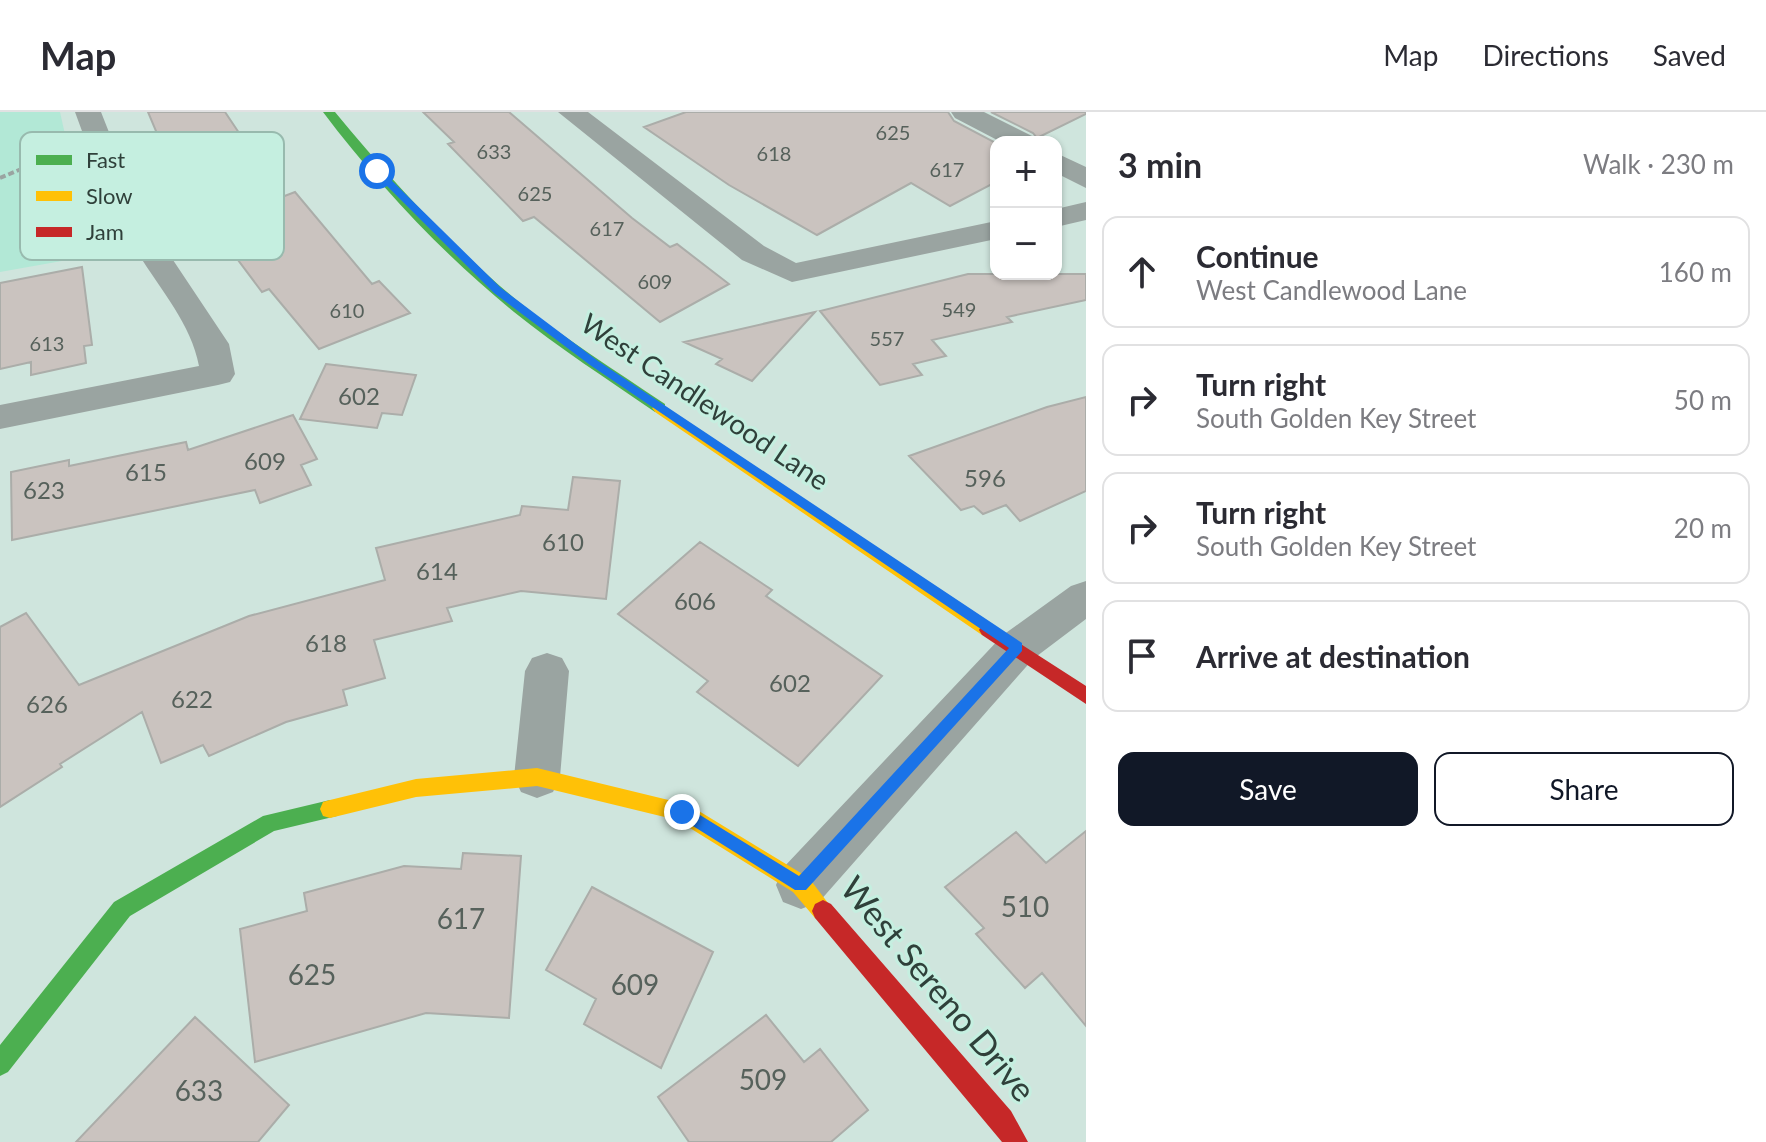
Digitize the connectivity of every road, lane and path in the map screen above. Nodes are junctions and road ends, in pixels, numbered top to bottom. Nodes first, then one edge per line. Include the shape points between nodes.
1 (88, 112) edge
2 (329, 112) edge
3 (571, 112) edge
4 (964, 112) edge
5 (95, 132) edge
6 (1010, 136) edge
7 (1062, 165) edge
8 (20, 170) edge
9 (0, 178) edge
10 (1086, 179) edge
11 (1086, 211) edge
12 (1062, 217) edge
13 (990, 231) edge
14 (158, 260) edge
15 (0, 417) edge
16 (1086, 597) edge
17 (1018, 647) junction
18 (547, 671) dead end
19 (1086, 696) edge
20 (537, 777) junction
21 (801, 885) junction
22 (0, 1064) edge
23 (1016, 1142) edge

1 - 5 street
2 - 17 street, West Candlewood Lane via 377,171 497,290 607,372
3 - 13 street via 753,253 792,273
4 - 6 street
7 - 10 street
8 - 9 path
11 - 12 street
14 - 15 street via 212,344 218,374
16 - 17 street
17 - 19 street, West Candlewood Lane
17 - 21 street
18 - 20 street
20 - 21 street, West Sereno Drive via 682,812
20 - 22 street, West Sereno Drive via 416,788 270,823 122,909
21 - 23 street, West Sereno Drive

